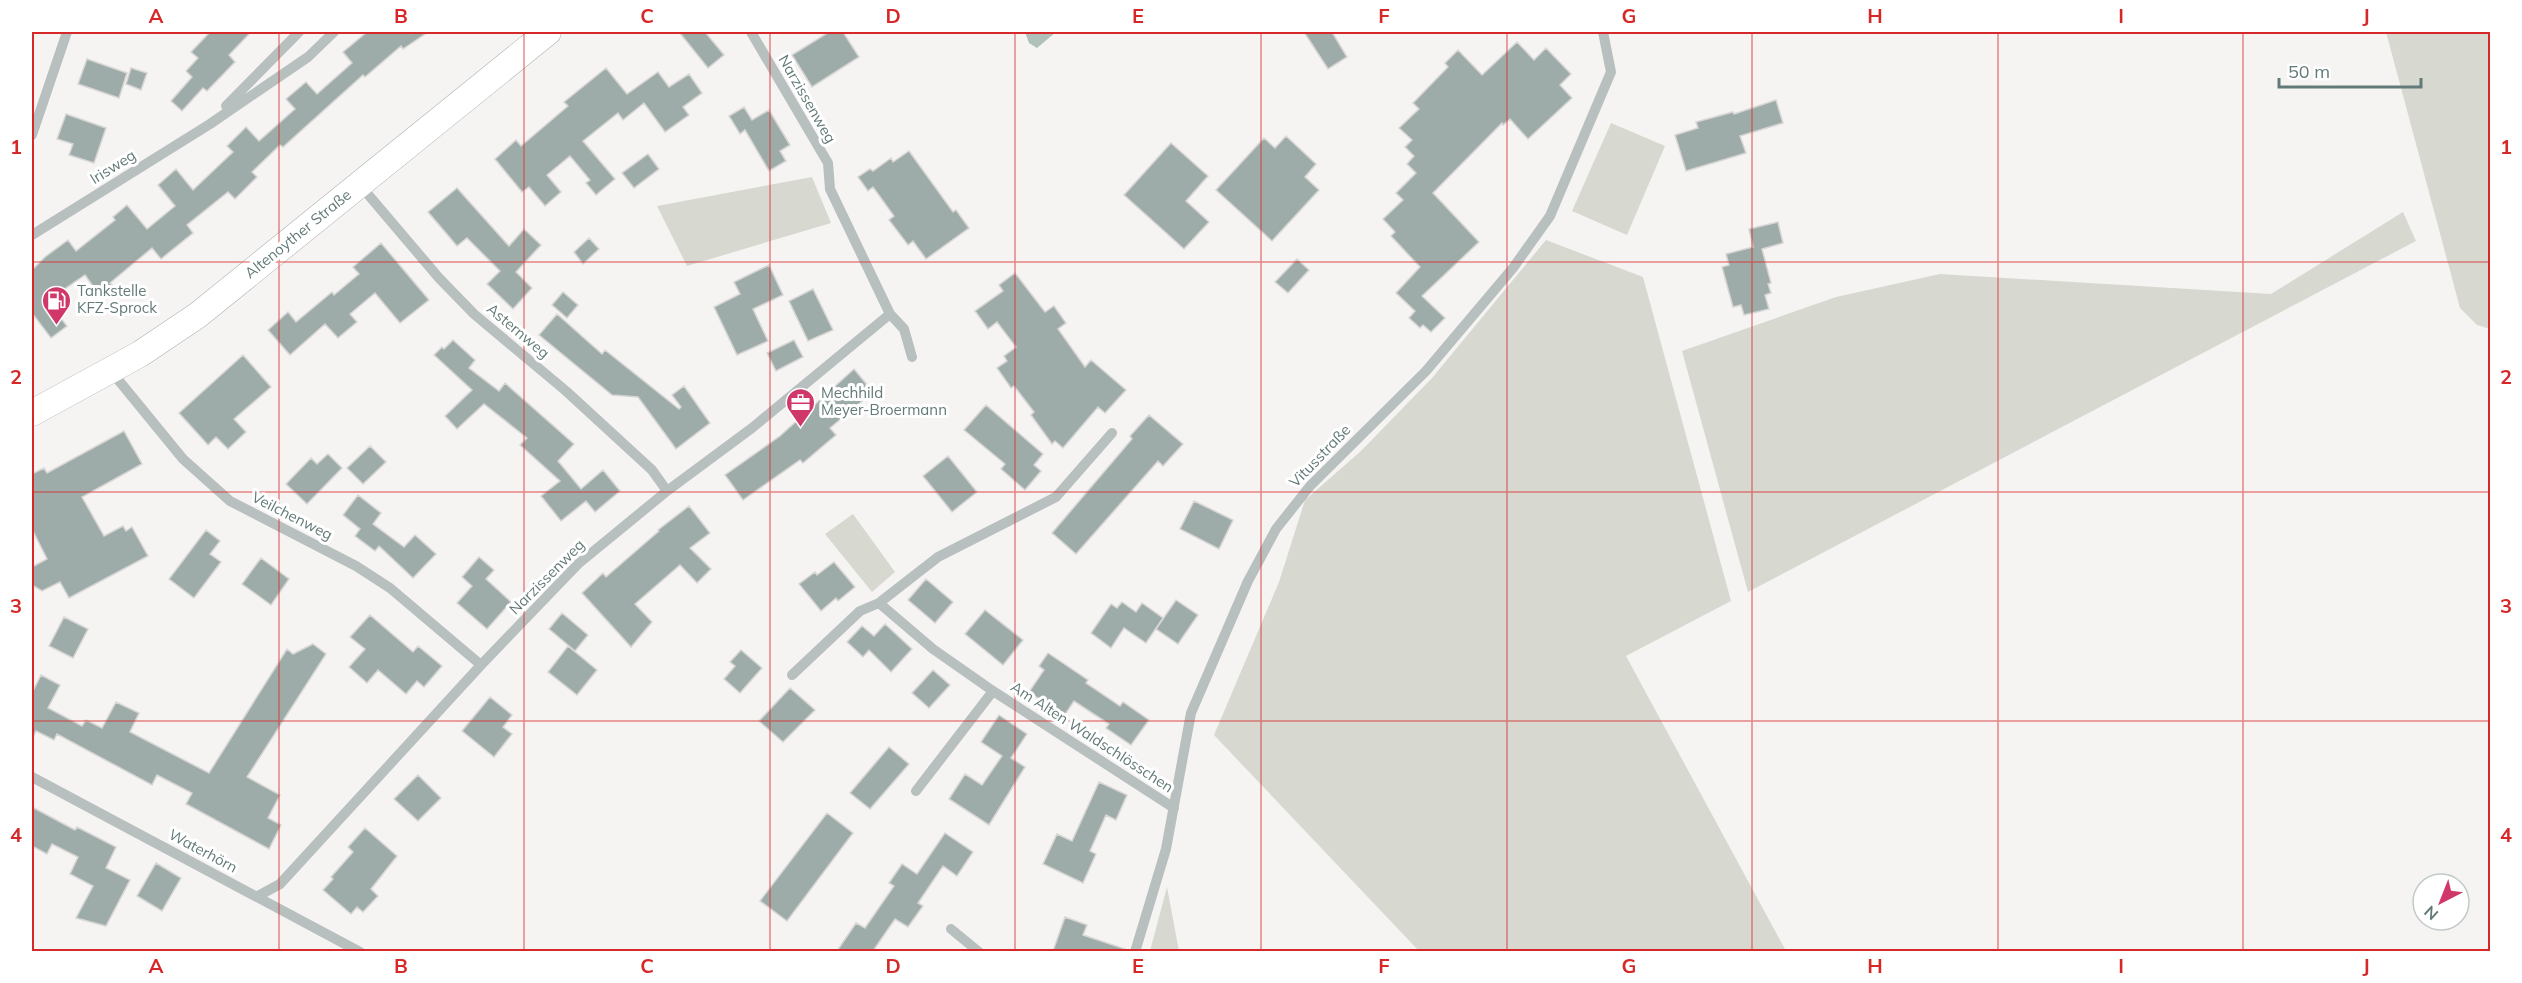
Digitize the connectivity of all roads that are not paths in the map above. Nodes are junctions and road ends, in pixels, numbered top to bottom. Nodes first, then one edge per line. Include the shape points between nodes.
1 (67, 32) edge
2 (299, 32) edge
3 (334, 32) edge
4 (549, 32) edge
5 (751, 32) edge
6 (1603, 32) edge
7 (210, 124) junction
8 (32, 135) edge
9 (360, 184) junction
10 (32, 235) edge
11 (890, 314) junction
12 (912, 357) dead end
13 (111, 371) junction
14 (32, 413) edge
15 (1112, 433) dead end
16 (667, 491) junction
17 (879, 603) junction
18 (481, 664) junction
19 (792, 675) dead end
20 (993, 691) junction
21 (32, 777) edge
22 (916, 790) dead end
23 (1174, 808) junction
24 (258, 896) junction
25 (951, 929) dead end
26 (360, 951) edge
27 (979, 951) edge
28 (1135, 951) edge

1 - 8 street
2 - 7 street, Irisweg
3 - 7 street, Irisweg via 308,57
4 - 9 main road, Altenoyther Straße
5 - 11 street, Narzissenweg via 828,163 830,189
6 - 23 street, Vitusstraße via 1611,72 1550,216 1513,268 1426,371 1310,486 1276,529 1248,581 1191,713
7 - 10 street, Irisweg
9 - 13 main road, Altenoyther Straße via 198,315
9 - 16 street, Asternweg via 474,314 566,391 652,470
11 - 12 street, Narzissenweg via 904,329
11 - 16 street, Narzissenweg via 752,428
13 - 14 main road, Altenoyther Straße
13 - 18 street, Veilchenweg via 183,459 230,501 356,566 390,588
15 - 17 street via 1056,496 938,557
16 - 18 street, Narzissenweg via 578,564
17 - 19 street via 860,611
17 - 20 street, Am Alten Waldschlösschen via 933,649
18 - 24 street, Narzissenweg via 280,884
20 - 22 street, Am Alten Waldschlösschen
20 - 23 street, Am Alten Waldschlösschen
21 - 24 street, Waterhörn
23 - 28 street, Vitusstraße via 1166,849
24 - 26 street, Waterhörn
25 - 27 street

